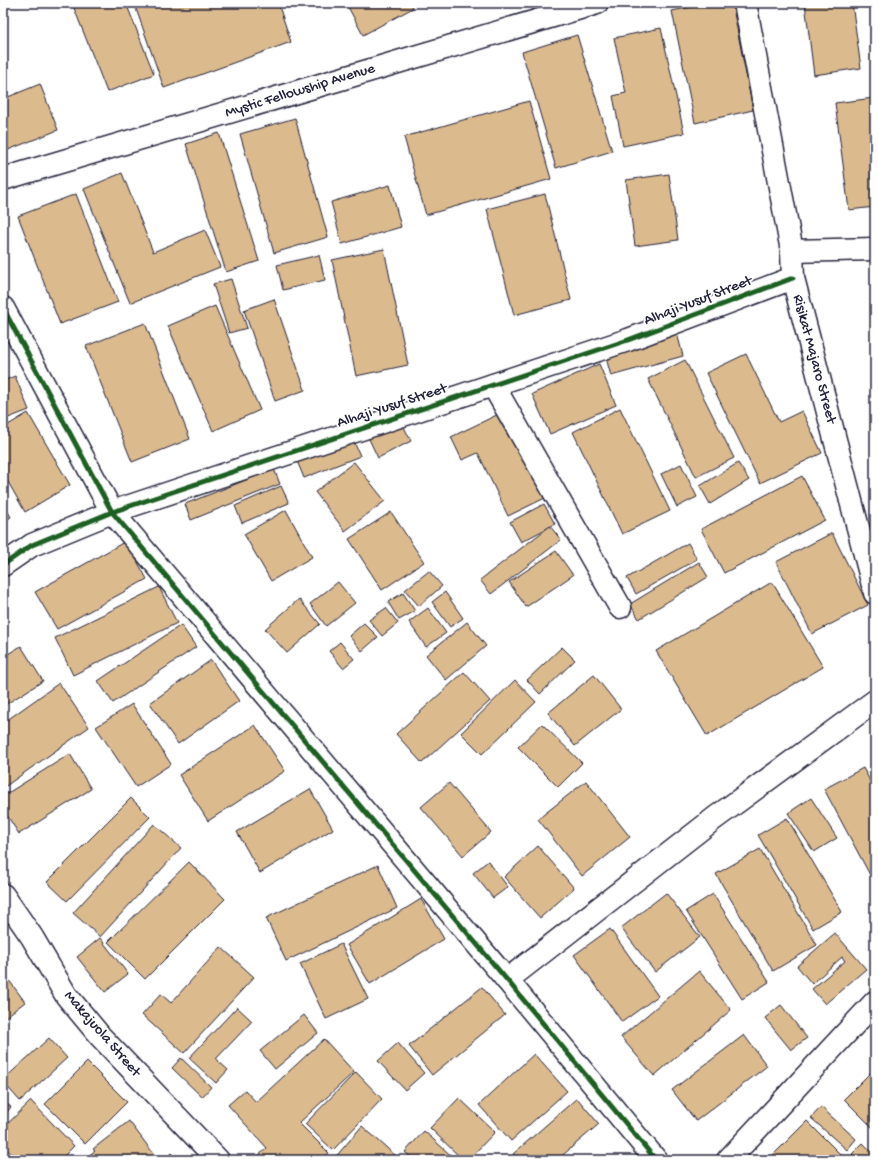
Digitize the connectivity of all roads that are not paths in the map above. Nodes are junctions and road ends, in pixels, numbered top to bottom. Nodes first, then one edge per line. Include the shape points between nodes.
1 (597, 3) edge
2 (745, 3) edge
3 (3, 179) edge
4 (875, 249) edge
5 (792, 251) junction
6 (793, 278) junction
7 (3, 308) edge
8 (493, 385) junction
9 (112, 512) junction
10 (3, 565) edge
11 (875, 593) edge
12 (620, 608) dead end
13 (875, 701) edge
14 (3, 895) edge
15 (507, 980) junction
16 (875, 1002) edge
17 (218, 1160) edge
18 (656, 1160) edge
19 (728, 1160) edge

1 - 3 street, Mystic Fellowship Avenue
2 - 5 street, Risikat Majaro Street
4 - 5 street
5 - 6 street, Risikat Majaro Street
6 - 8 street, Alhaji Yusuf Street via 628,340
6 - 11 street, Risikat Majaro Street
7 - 9 street
8 - 9 street, Alhaji Yusuf Street
8 - 12 street
9 - 10 street, Alhaji Yusuf Street via 32,545
9 - 15 street
13 - 15 street via 715,818
14 - 17 street, Makajuola Street via 32,937 66,995 100,1036
15 - 18 street
16 - 19 street

